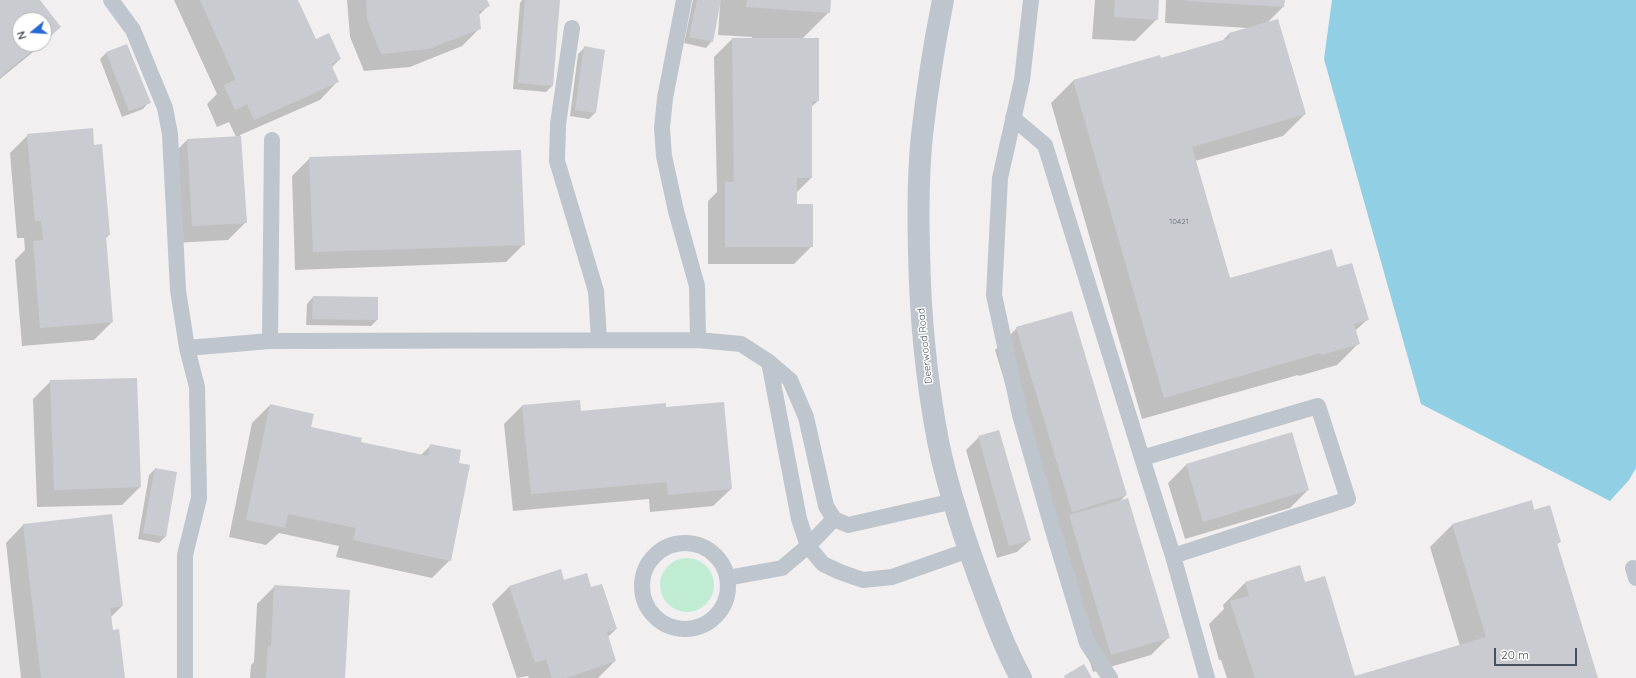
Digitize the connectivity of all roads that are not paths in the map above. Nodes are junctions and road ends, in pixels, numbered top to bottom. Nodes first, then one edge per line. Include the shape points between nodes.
1 (111, 0) edge
2 (684, 0) edge
3 (942, 0) edge
4 (1031, 0) edge
5 (572, 28) dead end
6 (1013, 118) junction
7 (272, 140) dead end
8 (599, 340) junction
9 (698, 340) junction
10 (270, 341) junction
11 (187, 348) junction
12 (769, 362) junction
13 (1142, 458) junction
14 (954, 501) junction
15 (834, 519) junction
16 (808, 546) junction
17 (969, 550) junction
18 (1173, 556) junction
19 (727, 578) junction
20 (185, 678) edge
21 (1020, 678) edge
22 (1110, 678) edge
23 (1207, 678) edge

1 - 11 lane via 133,30 165,108 170,134 178,290
2 - 9 lane via 662,128 664,156 674,204 697,286
3 - 14 street, Deerwood Road via 922,136 918,220 920,298 928,373 938,442
4 - 6 lane via 1022,80
5 - 8 lane via 558,124 557,161 596,291
6 - 13 lane via 1045,145
6 - 22 lane via 1000,178 994,296 1020,416 1087,643
7 - 10 lane
8 - 9 lane
8 - 10 lane
9 - 12 lane via 741,344
10 - 11 lane
11 - 20 lane via 197,387 198,498 185,555
12 - 15 lane via 790,380 806,417 826,506
12 - 16 lane via 799,519
13 - 18 lane
13 - 18 lane via 1318,406 1348,498
14 - 15 lane via 848,525
14 - 17 street, Deerwood Road
15 - 16 lane
16 - 17 lane via 823,564 863,580 892,577
16 - 19 lane via 782,568
17 - 21 street, Deerwood Road via 1002,639
18 - 23 lane
19 - 19 lane via 722,564 713,553 687,543 673,544 660,551 643,573 644,602 662,623 675,629 703,626 715,617 723,606

